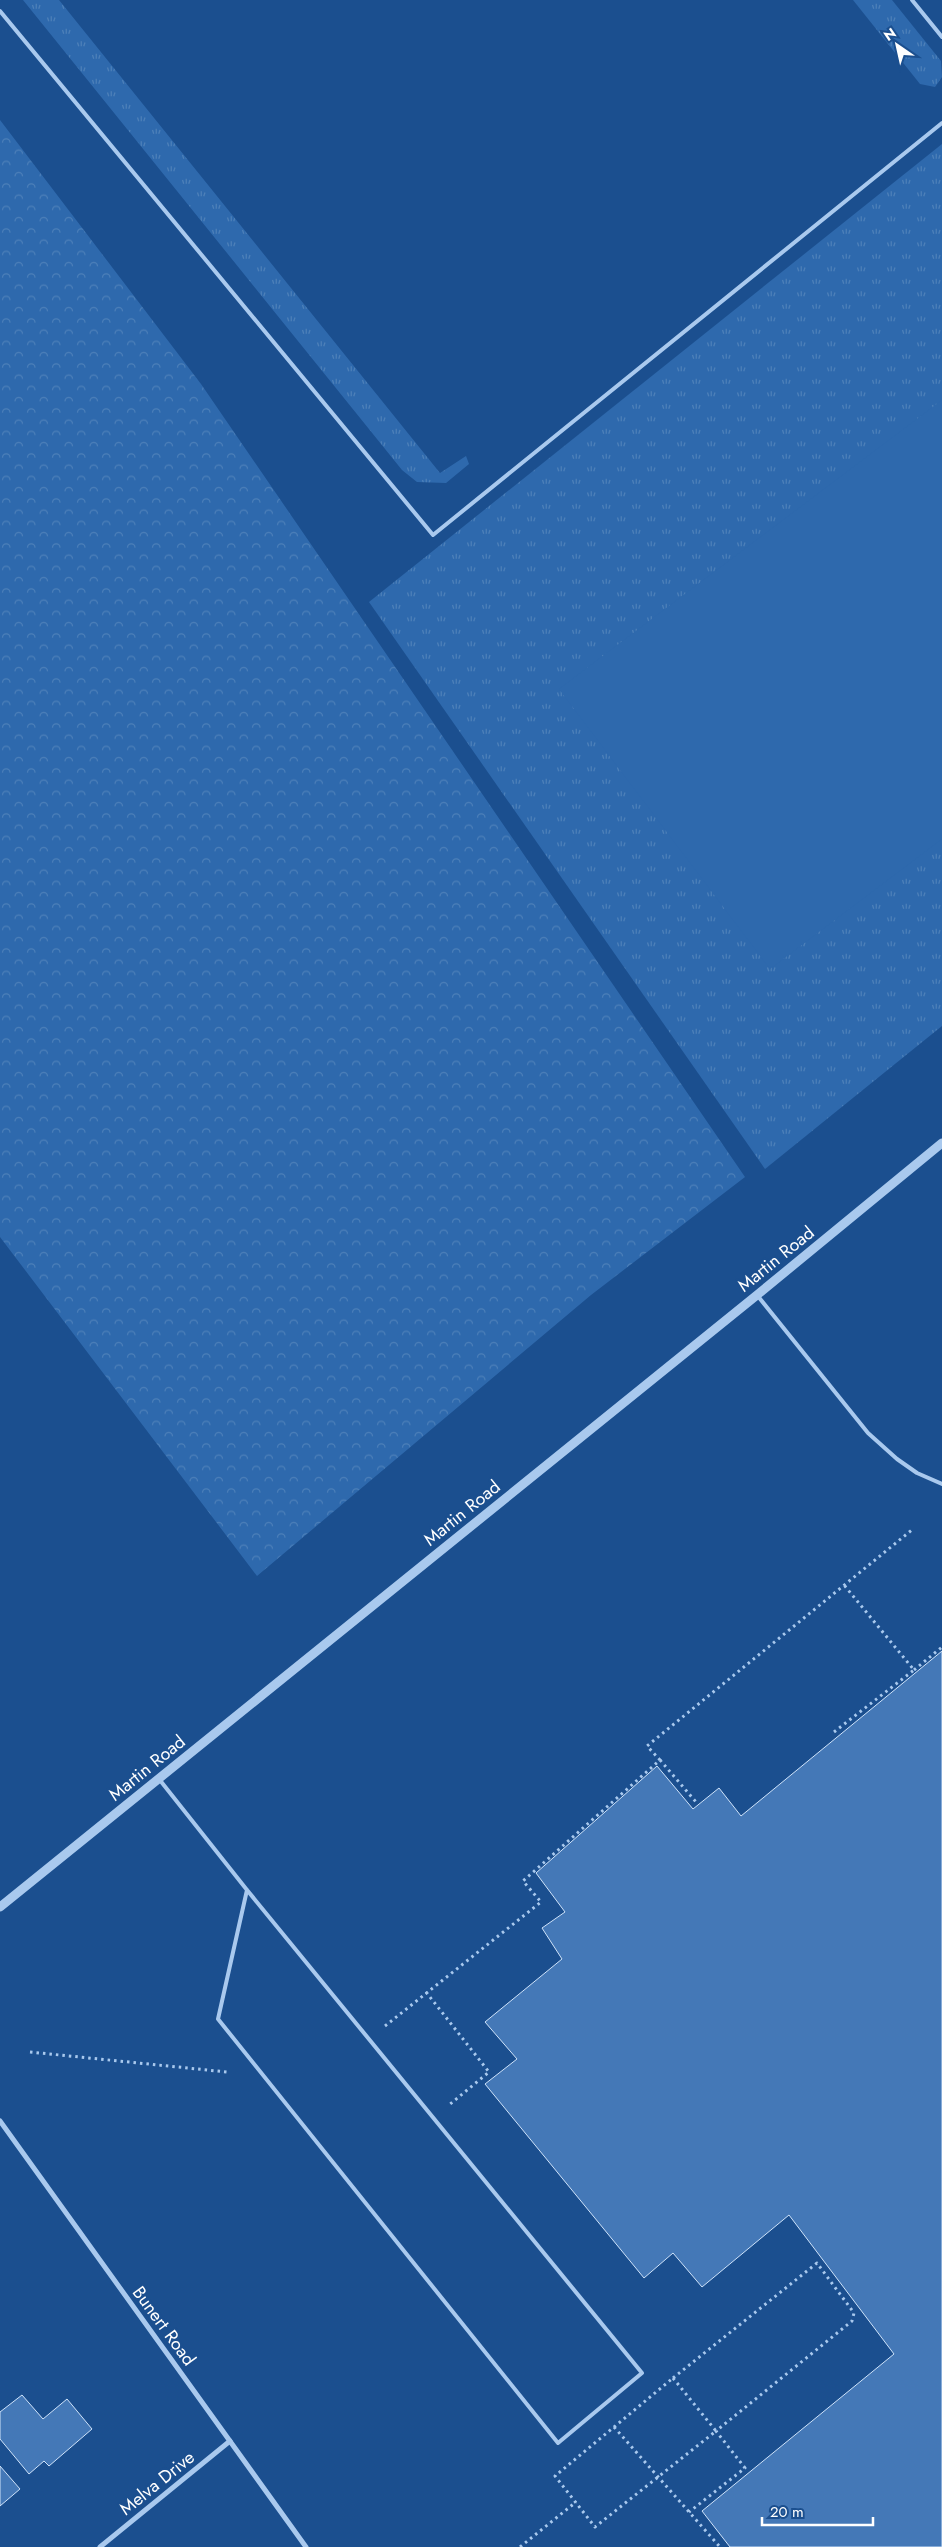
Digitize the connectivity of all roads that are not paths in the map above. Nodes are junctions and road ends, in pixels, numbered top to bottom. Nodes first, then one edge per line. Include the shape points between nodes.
1 (912, 0) edge
2 (0, 11) edge
3 (942, 37) edge
4 (942, 123) edge
5 (942, 1143) edge
6 (757, 1295) junction
7 (942, 1484) edge
8 (159, 1779) junction
9 (247, 1890) junction
10 (0, 1907) edge
11 (0, 2120) edge
12 (230, 2441) junction
13 (100, 2547) edge
14 (306, 2547) edge

1 - 3 lane
2 - 4 lane via 433,535
5 - 6 street, Martin Road
6 - 7 lane via 868,1433 897,1460
6 - 8 street, Martin Road
8 - 9 lane
8 - 10 street, Martin Road
9 - 9 lane via 218,2019 558,2443 642,2373
11 - 12 street, Bunert Road
12 - 13 street, Melva Drive
12 - 14 street, Bunert Road

